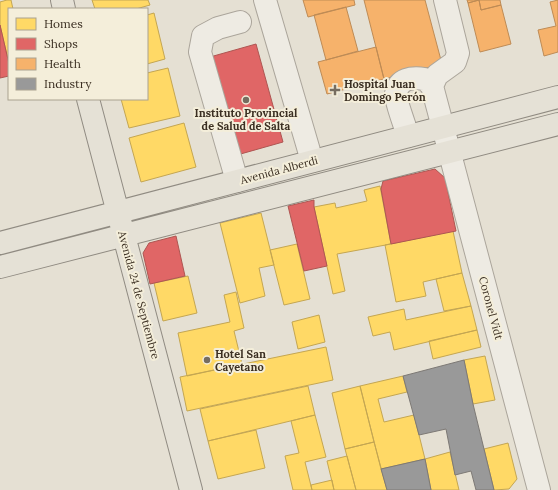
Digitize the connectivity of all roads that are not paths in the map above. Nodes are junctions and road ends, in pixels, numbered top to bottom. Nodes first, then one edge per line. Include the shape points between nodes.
1 (265, 0) edge
2 (445, 0) edge
3 (240, 22) dead end
4 (432, 86) junction
5 (558, 96) edge
6 (88, 100) edge
7 (558, 124) edge
8 (443, 126) junction
9 (408, 136) junction
10 (450, 152) junction
11 (312, 161) junction
12 (237, 181) junction
13 (117, 212) junction
14 (123, 236) junction
15 (0, 243) edge
16 (0, 267) edge
17 (191, 490) edge
18 (539, 490) edge

1 - 11 street
2 - 4 street via 458,53 455,62 437,75
3 - 12 street via 218,28 203,36 200,52
4 - 8 street, Coronel Vidt
4 - 9 street via 425,78 406,80 399,85 396,95
5 - 8 main road, Avenida Alberdi
6 - 13 main road, Avenida 24 de Septiembre
7 - 10 main road
8 - 9 main road, Avenida Alberdi
8 - 10 street, Coronel Vidt
9 - 11 main road, Avenida Alberdi
10 - 14 main road
10 - 18 street, Coronel Vidt
11 - 12 main road, Avenida Alberdi
12 - 13 main road, Avenida Alberdi
13 - 14 main road, Avenida 24 de Septiembre
13 - 15 main road, Avenida Alberdi
14 - 16 main road
14 - 17 main road, Avenida 24 de Septiembre

